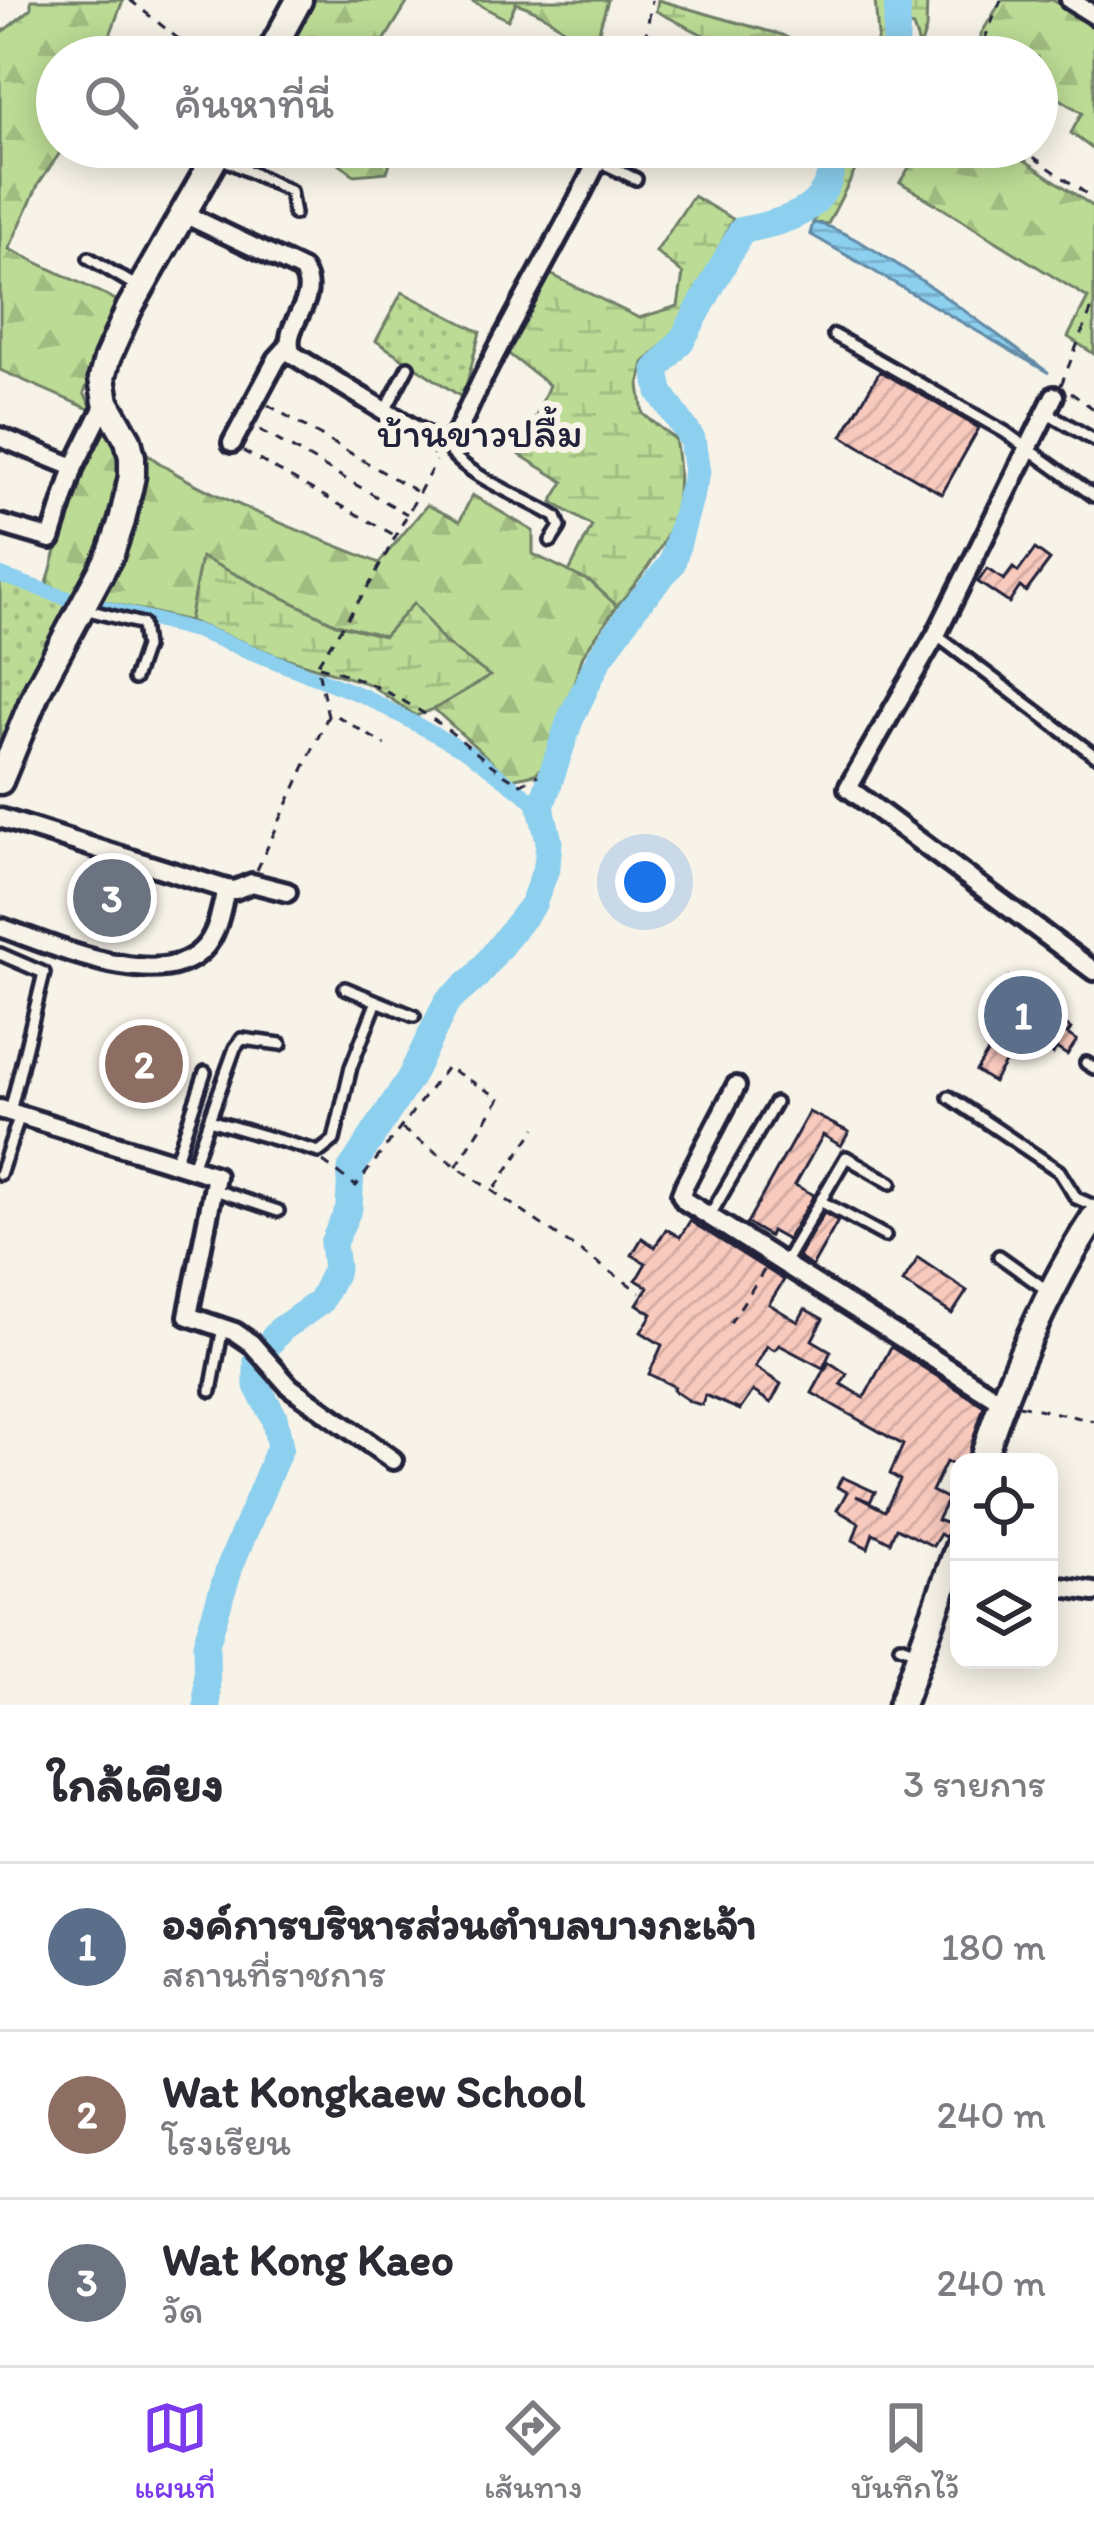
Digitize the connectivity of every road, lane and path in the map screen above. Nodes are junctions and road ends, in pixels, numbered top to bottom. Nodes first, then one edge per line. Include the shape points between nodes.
1 (130, 0) edge
2 (298, 0) edge
3 (652, 0) edge
4 (1000, 0) edge
5 (1070, 0) edge
6 (1094, 15) edge
7 (175, 36) edge
8 (279, 36) edge
9 (646, 36) edge
10 (985, 36) edge
11 (209, 168) edge
12 (249, 168) edge
13 (594, 168) edge
14 (621, 168) edge
15 (1049, 168) edge
16 (636, 179) dead end
17 (1094, 199) edge
18 (184, 214) junction
19 (294, 214) dead end
20 (89, 258) dead end
21 (141, 289) junction
22 (1094, 303) edge
23 (833, 335) dead end
24 (288, 346) junction
25 (408, 367) dead end
26 (256, 399) junction
27 (106, 403) junction
28 (1050, 404) joint
29 (1094, 410) edge
30 (385, 411) junction
31 (242, 420) junction
32 (0, 437) edge
33 (1094, 440) edge
34 (232, 442) joint
35 (445, 443) junction
36 (1025, 449) junction
37 (74, 466) junction
38 (419, 493) junction
39 (1094, 496) edge
40 (407, 514) junction
41 (0, 524) edge
42 (396, 536) junction
43 (551, 541) dead end
44 (79, 608) junction
45 (936, 635) junction
46 (317, 665) junction
47 (134, 679) dead end
48 (328, 716) junction
49 (385, 746) dead end
50 (1094, 755) edge
51 (538, 775) dead end
52 (0, 781) edge
53 (0, 818) edge
54 (251, 883) junction
55 (226, 889) junction
56 (286, 892) dead end
57 (0, 927) edge
58 (0, 954) edge
59 (1094, 971) edge
60 (345, 988) dead end
61 (377, 1001) junction
62 (414, 1016) dead end
63 (281, 1044) dead end
64 (205, 1072) dead end
65 (736, 1086) dead end
66 (949, 1097) dead end
67 (775, 1103) dead end
68 (10, 1112) edge
69 (209, 1120) junction
70 (400, 1128) junction
71 (536, 1128) dead end
72 (184, 1164) junction
73 (456, 1167) junction
74 (331, 1171) dead end
75 (0, 1174) edge
76 (891, 1184) dead end
77 (215, 1190) junction
78 (494, 1190) junction
79 (820, 1201) junction
80 (1094, 1206) edge
81 (278, 1210) dead end
82 (710, 1217) junction
83 (1094, 1218) edge
84 (885, 1236) dead end
85 (999, 1256) dead end
86 (777, 1261) junction
87 (640, 1292) dead end
88 (1052, 1294) junction
89 (730, 1323) dead end
90 (224, 1327) junction
91 (212, 1390) dead end
92 (1002, 1402) junction
93 (1094, 1421) edge
94 (985, 1453) edge
95 (393, 1460) dead end
96 (950, 1580) edge
97 (1058, 1586) edge
98 (1094, 1592) edge
99 (901, 1705) edge

1 - 7 path
2 - 8 street
3 - 9 path
4 - 10 path
5 - 6 street
11 - 18 street
12 - 19 lane via 290,191
13 - 35 street via 455,438
14 - 16 lane
15 - 17 path
18 - 21 street
18 - 24 street via 302,270 308,299
20 - 21 lane
21 - 27 street via 107,359
22 - 29 path via 1058,389
23 - 36 lane
24 - 26 street
24 - 30 street
25 - 30 lane
26 - 31 street
26 - 38 path
27 - 37 street
27 - 44 street via 128,440 132,476 111,553
28 - 33 lane
28 - 36 street
30 - 35 street
31 - 34 street
31 - 40 path
32 - 37 street
34 - 42 path
35 - 38 path
35 - 43 lane via 465,465 556,517
36 - 39 lane
36 - 45 street
37 - 41 street via 51,539
38 - 40 path
40 - 42 path
42 - 46 path
44 - 47 lane via 142,624 146,647
44 - 52 street
45 - 50 lane
45 - 59 street via 848,788
46 - 48 path
46 - 51 path via 448,730 502,775 521,784
48 - 49 path via 345,718
48 - 54 path
53 - 55 street
54 - 55 street
54 - 56 street
55 - 57 street via 205,948 160,968
58 - 68 lane via 44,974
60 - 61 lane
61 - 62 lane
61 - 69 lane via 326,1150
63 - 69 lane via 242,1039
64 - 72 lane
65 - 82 street via 681,1194
66 - 80 lane via 1059,1172 1076,1198
67 - 82 lane
68 - 72 street
68 - 75 lane
69 - 72 lane
70 - 73 path
70 - 73 path via 447,1067 499,1096
70 - 74 path via 356,1186
71 - 78 path
72 - 77 street via 216,1176
73 - 78 path
76 - 79 lane via 846,1157
77 - 81 lane
77 - 90 street via 188,1316
78 - 87 path
79 - 84 lane
79 - 86 lane
82 - 86 street
83 - 88 street
85 - 88 lane
86 - 89 path
86 - 92 street
88 - 92 street
90 - 91 lane
90 - 95 street
92 - 93 path
92 - 94 street
96 - 99 street via 909,1650
97 - 98 street

